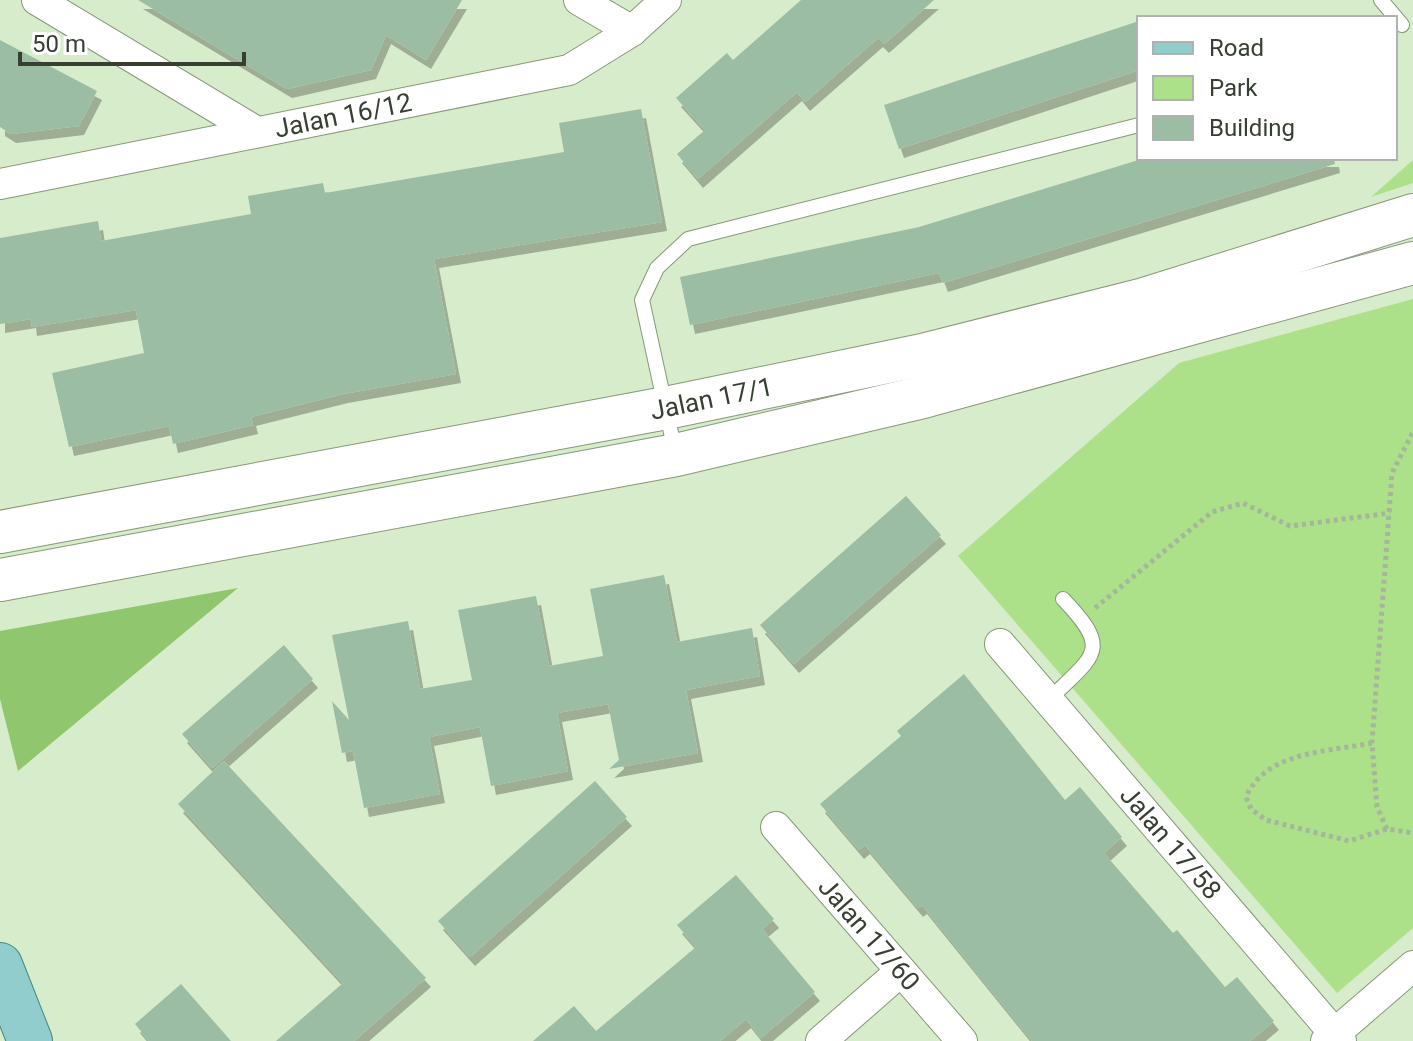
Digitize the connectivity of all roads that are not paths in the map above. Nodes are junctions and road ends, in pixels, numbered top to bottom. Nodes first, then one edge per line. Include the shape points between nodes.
1 (37, 0) edge
2 (579, 0) edge
3 (666, 0) edge
4 (1381, 0) edge
5 (1396, 16) edge
6 (632, 31) junction
7 (1137, 126) edge
8 (257, 132) junction
9 (0, 184) edge
10 (1413, 215) edge
11 (1413, 263) edge
12 (666, 408) junction
13 (676, 455) junction
14 (0, 532) edge
15 (0, 580) edge
16 (1063, 599) dead end
17 (1000, 644) dead end
18 (1048, 701) junction
19 (776, 827) dead end
20 (0, 965) edge
21 (1413, 966) edge
22 (901, 971) junction
23 (1334, 1038) edge
24 (30, 1041) edge
25 (821, 1041) edge
26 (962, 1041) edge

1 - 8 street
2 - 6 street
3 - 6 street, Jalan 16/12
4 - 5 lane
6 - 8 street, Jalan 16/12 via 569,70
7 - 12 lane via 688,239 657,268 642,300
8 - 9 street, Jalan 16/12
10 - 12 street, Jalan 17/1 via 1114,306 922,355
11 - 13 street, Jalan 17/1 via 923,397
12 - 13 lane
12 - 14 street, Jalan 17/1
13 - 15 street, Jalan 17/1
16 - 18 lane via 1095,641 1093,653
17 - 18 street, Jalan 17/58
18 - 23 street, Jalan 17/58
19 - 22 street, Jalan 17/60
20 - 24 main road
21 - 23 street
22 - 25 street
22 - 26 street, Jalan 17/60

